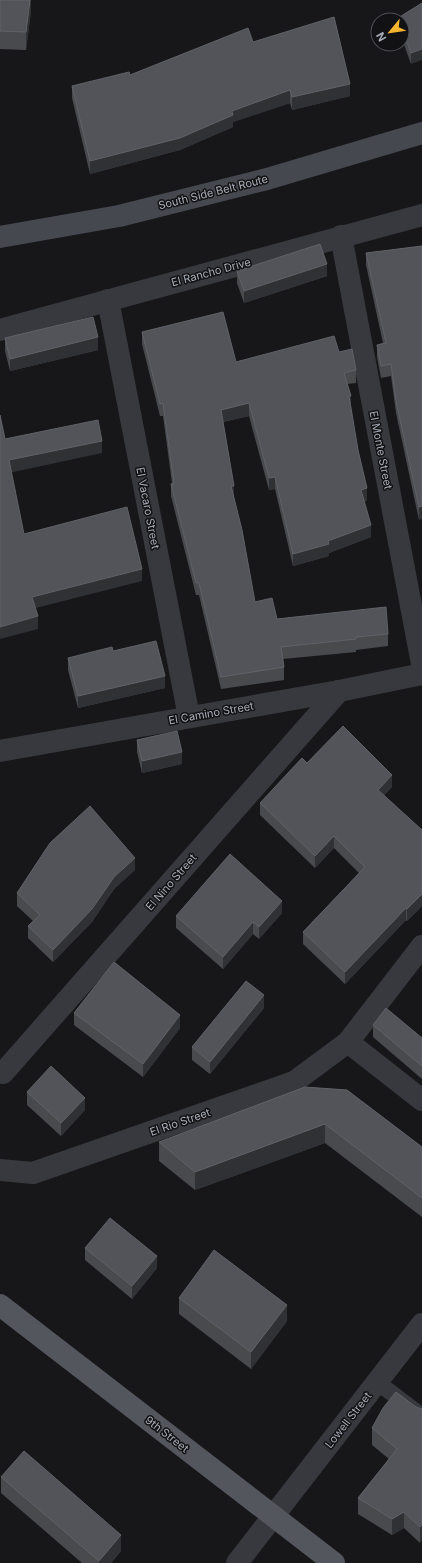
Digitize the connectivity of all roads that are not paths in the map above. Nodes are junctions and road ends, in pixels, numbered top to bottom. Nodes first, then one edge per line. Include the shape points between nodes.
1 (422, 133) edge
2 (422, 215) edge
3 (341, 236) junction
4 (0, 237) edge
5 (108, 300) junction
6 (0, 330) edge
7 (422, 664) edge
8 (422, 674) edge
9 (339, 691) junction
10 (189, 717) junction
11 (0, 751) edge
12 (422, 946) edge
13 (348, 1042) junction
14 (1, 1068) edge
15 (422, 1100) edge
16 (0, 1170) edge
17 (0, 1305) edge
18 (422, 1324) edge
19 (378, 1382) junction
20 (422, 1416) edge
21 (274, 1516) junction
22 (237, 1563) edge
23 (334, 1563) edge

1 - 4 main road, South Side Belt Route via 267,179 126,214
2 - 3 street, El Rancho Drive
3 - 5 street, El Rancho Drive
3 - 7 street, El Monte Street
5 - 6 street, El Rancho Drive
5 - 10 street, El Vacaro Street
8 - 9 street, El Camino Street
9 - 10 street, El Camino Street
9 - 14 street, El Nino Street
10 - 11 street, El Camino Street
12 - 13 street, El Rio Street
13 - 15 street
13 - 16 street, El Rio Street via 294,1082 33,1173
17 - 21 main road, 9th Street
18 - 19 street, Lowell Street
19 - 20 lane
19 - 21 street, Lowell Street
21 - 22 street, Lowell Street
21 - 23 main road, 9th Street

